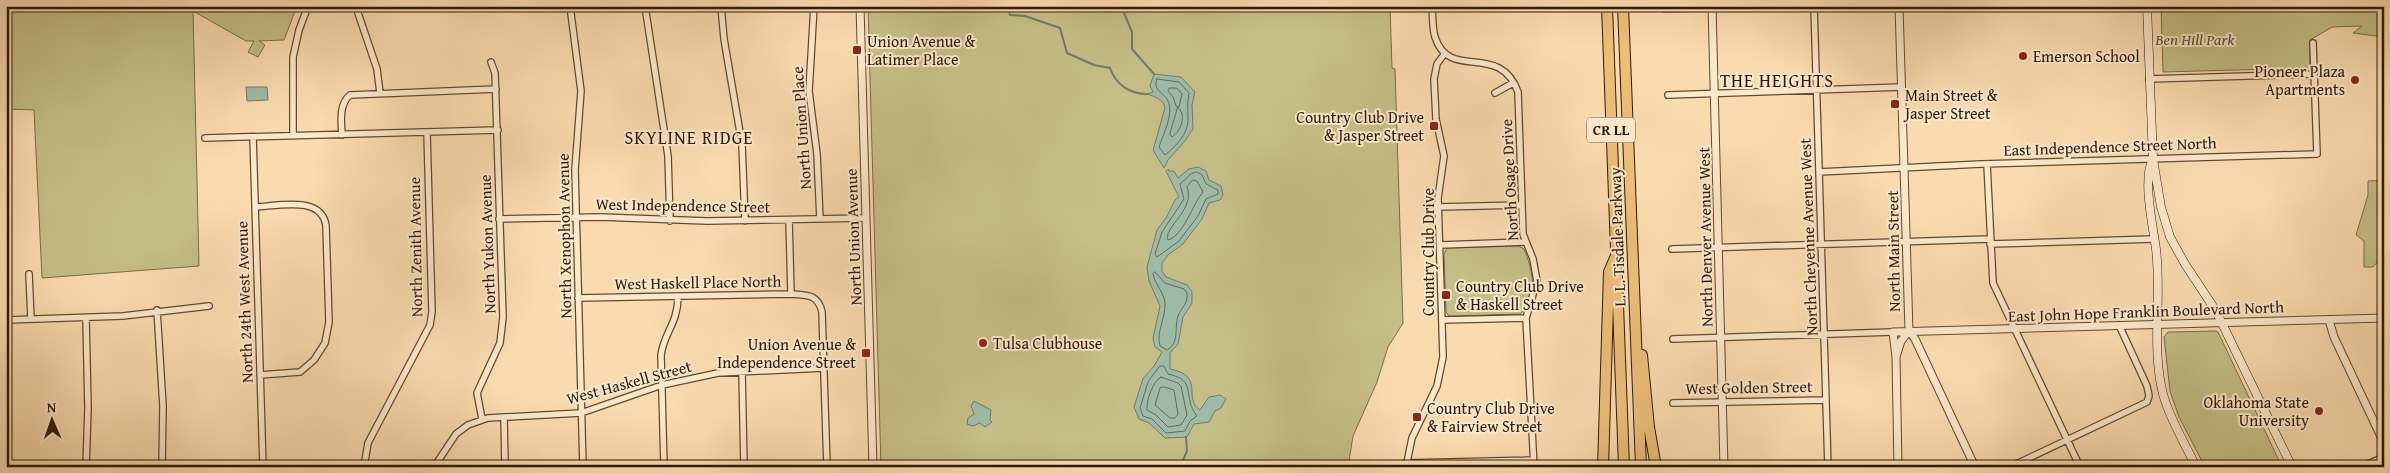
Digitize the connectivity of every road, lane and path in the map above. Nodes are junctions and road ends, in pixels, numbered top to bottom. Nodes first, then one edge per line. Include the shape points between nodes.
1 (308, 6) edge
2 (570, 6) edge
3 (645, 6) edge
4 (721, 6) edge
5 (814, 6) edge
6 (860, 6) edge
7 (1432, 6) edge
8 (1607, 6) edge
9 (1623, 6) edge
10 (1761, 6) edge
11 (1814, 6) edge
12 (1899, 6) edge
13 (2147, 6) edge
14 (1712, 7) edge
15 (1664, 9) dead end
16 (358, 13) dead end
17 (2313, 43) dead end
18 (1445, 53) junction
19 (491, 62) dead end
20 (2314, 74) junction
21 (2150, 79) junction
22 (1514, 83) junction
23 (1902, 87) junction
24 (496, 88) junction
25 (1817, 90) junction
26 (380, 92) junction
27 (1494, 93) dead end
28 (1715, 93) junction
29 (1668, 94) dead end
30 (498, 130) junction
31 (426, 132) junction
32 (342, 134) junction
33 (294, 136) junction
34 (253, 137) junction
35 (205, 138) dead end
36 (2153, 159) junction
37 (1987, 164) junction
38 (1905, 168) junction
39 (1819, 172) junction
40 (1522, 205) junction
41 (255, 207) junction
42 (1438, 207) junction
43 (576, 217) junction
44 (866, 218) junction
45 (499, 219) junction
46 (820, 219) junction
47 (789, 220) junction
48 (670, 221) junction
49 (745, 221) junction
50 (2154, 239) junction
51 (1907, 241) junction
52 (1524, 242) junction
53 (1990, 242) junction
54 (1822, 244) junction
55 (1440, 245) junction
56 (1719, 248) junction
57 (1672, 249) dead end
58 (1616, 255) junction
59 (29, 274) dead end
60 (1634, 287) junction
61 (791, 294) junction
62 (678, 296) junction
63 (578, 298) junction
64 (209, 306) dead end
65 (157, 310) junction
66 (86, 318) junction
67 (1526, 318) junction
68 (2384, 318) edge
69 (31, 319) junction
70 (6, 320) edge
71 (1442, 320) junction
72 (2329, 320) junction
73 (2222, 323) junction
74 (2158, 324) junction
75 (2119, 325) junction
76 (2014, 329) junction
77 (1909, 331) junction
78 (1893, 332) junction
79 (1825, 335) junction
80 (1721, 338) junction
81 (1674, 339) dead end
82 (1896, 357) junction
83 (824, 368) junction
84 (742, 371) junction
85 (260, 376) junction
86 (662, 385) junction
87 (1826, 400) junction
88 (1723, 402) junction
89 (1673, 403) dead end
90 (6, 406) edge
91 (581, 413) junction
92 (504, 417) junction
93 (482, 420) junction
94 (2068, 440) junction
95 (2384, 443) edge
96 (2384, 457) edge
97 (1532, 460) junction
98 (1488, 464) edge
99 (2368, 464) dead end
100 (1406, 465) edge
101 (8, 467) edge
102 (86, 467) edge
103 (162, 467) edge
104 (263, 467) edge
105 (364, 467) edge
106 (434, 467) edge
107 (505, 467) edge
108 (583, 467) edge
109 (664, 467) edge
110 (744, 467) edge
111 (827, 467) edge
112 (873, 467) edge
113 (1534, 467) edge
114 (1603, 467) edge
115 (1624, 467) edge
116 (1641, 467) edge
117 (1656, 467) edge
118 (1724, 467) edge
119 (1828, 467) edge
120 (1898, 467) edge
121 (1975, 467) edge
122 (2010, 467) edge
123 (2080, 467) edge
124 (2196, 467) edge
125 (2292, 467) edge

1 - 33 street via 293,58
2 - 43 street, North Xenophon Avenue via 581,91 575,158
3 - 48 street via 668,156
4 - 49 street via 742,144
5 - 46 street, North Union Place via 809,91 817,154
6 - 44 street, North Union Avenue
7 - 18 street via 1435,38
8 - 58 highway, L. L. Tisdale Parkway / CR LL
9 - 60 highway, L. L. Tisdale Parkway / CR LL
10 - 14 street
11 - 25 street, North Cheyenne Avenue West
12 - 23 street, North Main Street
13 - 21 main road
14 - 15 street
14 - 28 street, North Denver Avenue West
16 - 26 street via 376,63
17 - 20 street
18 - 22 street, North Osage Drive via 1461,61 1492,64 1510,76
18 - 42 street, Country Club Drive via 1434,74 1435,111 1444,156
19 - 24 street, North Yukon Avenue via 496,73
20 - 21 street
20 - 36 street, East Independence Street North via 2317,154
21 - 36 main road
22 - 27 street
22 - 40 street, North Osage Drive via 1519,101
23 - 25 street
23 - 38 street, North Main Street
24 - 26 street
24 - 30 street, North Yukon Avenue
25 - 28 street
25 - 39 street, North Cheyenne Avenue West
26 - 32 street via 357,93 347,98 342,110
28 - 29 street
28 - 56 street, North Denver Avenue West
30 - 31 street
30 - 45 street, North Yukon Avenue
31 - 32 street
31 - 105 street, North Zenith Avenue via 430,324 368,443
32 - 33 street
33 - 34 street
34 - 35 street
34 - 41 street, North 24th West Avenue
36 - 37 street, East Independence Street North
36 - 50 main road via 2149,167
36 - 73 main road via 2170,237
37 - 38 street, East Independence Street North
37 - 53 street
38 - 39 street
38 - 51 street, North Main Street
39 - 54 street, North Cheyenne Avenue West
40 - 42 street
40 - 52 street, North Osage Drive
41 - 85 street, North 24th West Avenue
41 - 85 street via 310,206 325,219 328,330 320,353 306,370 296,374
42 - 55 street, Country Club Drive
43 - 45 street, West Independence Street
43 - 48 street, West Independence Street
43 - 63 street, North Xenophon Avenue
44 - 46 street, West Independence Street
44 - 112 street, North Union Avenue
45 - 93 street, North Yukon Avenue via 502,326 498,348 477,394
46 - 47 street, West Independence Street
47 - 49 street, West Independence Street
47 - 61 street
48 - 49 street, West Independence Street
50 - 53 street
50 - 74 main road
51 - 53 street
51 - 54 street
51 - 77 street, North Main Street
52 - 55 street
52 - 67 street, North Osage Drive via 1537,281
53 - 76 street via 1993,283
54 - 56 street
54 - 79 street, North Cheyenne Avenue West
55 - 71 street, Country Club Drive
56 - 57 street
56 - 80 street, North Denver Avenue West
58 - 114 highway via 1609,272
58 - 115 highway, L. L. Tisdale Parkway / CR LL
59 - 69 street
60 - 116 highway, L. L. Tisdale Parkway / CR LL
60 - 117 highway
61 - 62 street, West Haskell Place North
61 - 83 street, West Haskell Place North via 812,296 818,300 822,312
62 - 63 street, West Haskell Place North
62 - 86 street via 676,318 662,350
63 - 91 street, North Xenophon Avenue
64 - 65 street
65 - 66 street
65 - 103 street via 163,406
66 - 69 street
66 - 102 street
67 - 71 street
67 - 97 street, North Osage Drive
68 - 72 street, East John Hope Franklin Boulevard North
69 - 70 street
71 - 100 street, Country Club Drive via 1440,376 1412,438
72 - 73 street, East John Hope Franklin Boulevard North
72 - 95 street
73 - 74 street, East John Hope Franklin Boulevard North
73 - 125 main road
74 - 75 street, East John Hope Franklin Boulevard North
74 - 124 main road via 2163,394
75 - 76 street, East John Hope Franklin Boulevard North
75 - 94 street via 2147,386 2147,402
76 - 77 street, East John Hope Franklin Boulevard North
76 - 94 street
77 - 78 street, East John Hope Franklin Boulevard North
77 - 82 street via 1900,341
77 - 121 street, North Main Street
78 - 79 street
78 - 82 street
79 - 80 street
79 - 87 street, North Cheyenne Avenue West
80 - 81 street
80 - 88 street, North Denver Avenue West
82 - 120 street
83 - 84 street, West Haskell Street
83 - 111 street
84 - 86 street, West Haskell Street
84 - 110 street
85 - 104 street, North 24th West Avenue
86 - 91 street, West Haskell Street
86 - 109 street
87 - 88 street, West Golden Street
87 - 119 street, North Cheyenne Avenue West
88 - 89 street, West Golden Street
88 - 118 street, North Denver Avenue West
90 - 101 street
91 - 92 street, West Haskell Street
91 - 108 street, North Xenophon Avenue
92 - 93 street, West Haskell Street
92 - 107 street
93 - 106 street, West Haskell Street via 468,425 453,438
94 - 122 street
94 - 123 street
96 - 99 street
97 - 98 street
97 - 113 street, North Osage Drive
98 - 100 street

